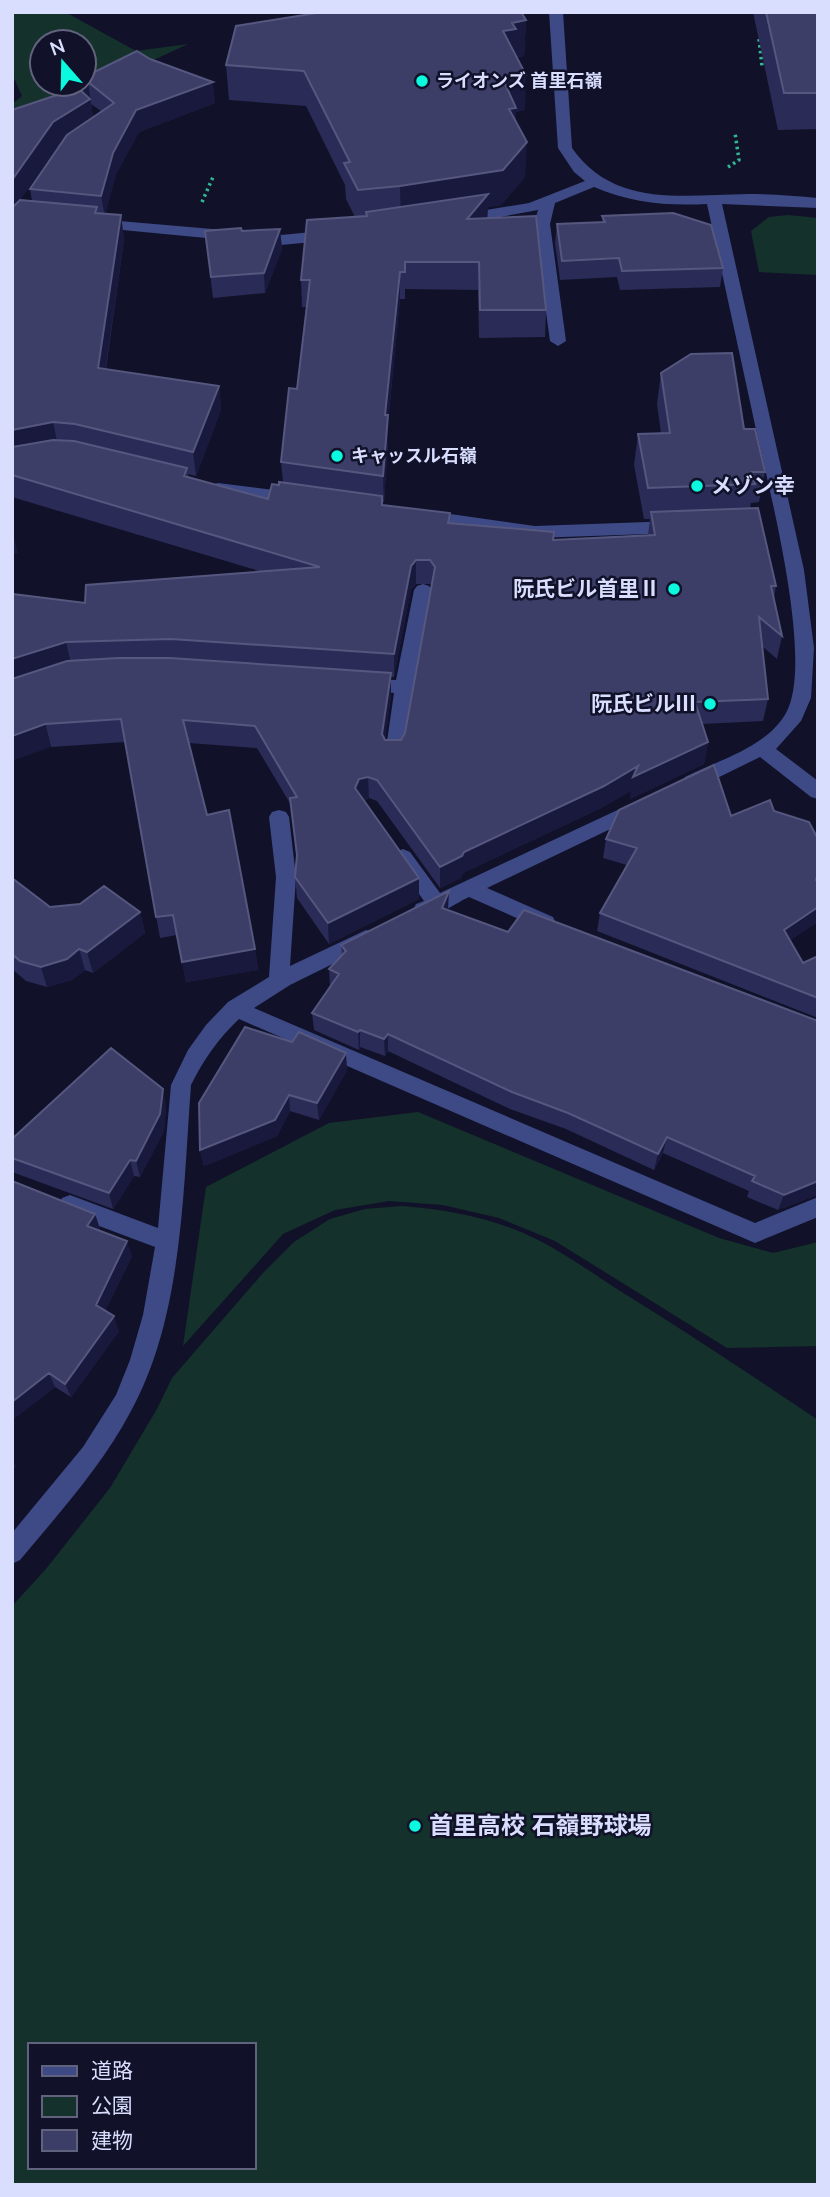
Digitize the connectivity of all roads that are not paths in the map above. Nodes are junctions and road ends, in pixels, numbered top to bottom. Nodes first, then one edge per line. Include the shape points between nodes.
1 (556, 12) edge
2 (597, 181) junction
3 (713, 199) junction
4 (548, 202) junction
5 (818, 203) edge
6 (441, 222) edge
7 (84, 223) edge
8 (348, 234) edge
9 (558, 341) dead end
10 (202, 486) edge
11 (311, 500) edge
12 (410, 514) edge
13 (691, 526) edge
14 (423, 590) dead end
15 (350, 683) edge
16 (404, 687) junction
17 (394, 755) edge
18 (770, 755) junction
19 (818, 792) edge
20 (279, 817) dead end
21 (391, 840) edge
22 (468, 888) junction
23 (436, 903) junction
24 (566, 930) edge
25 (279, 982) junction
26 (235, 1009) junction
27 (51, 1198) edge
28 (818, 1207) edge
29 (169, 1242) junction
30 (12, 1552) edge

1 - 2 street via 565,148 576,165
2 - 3 street via 635,197
2 - 4 street
3 - 5 street
3 - 18 street via 776,522 802,610 802,698
4 - 6 street
4 - 9 street via 542,224
7 - 8 street via 281,240
10 - 11 street
12 - 13 street via 535,533
14 - 16 street
15 - 16 street
16 - 17 street
18 - 19 street
18 - 22 street via 671,792
20 - 25 street via 286,877
21 - 23 street
22 - 23 street
22 - 24 street
23 - 25 street
25 - 26 street
26 - 28 street via 755,1233
26 - 29 street via 202,1042 181,1085
27 - 29 street
29 - 30 street via 134,1379 103,1439

